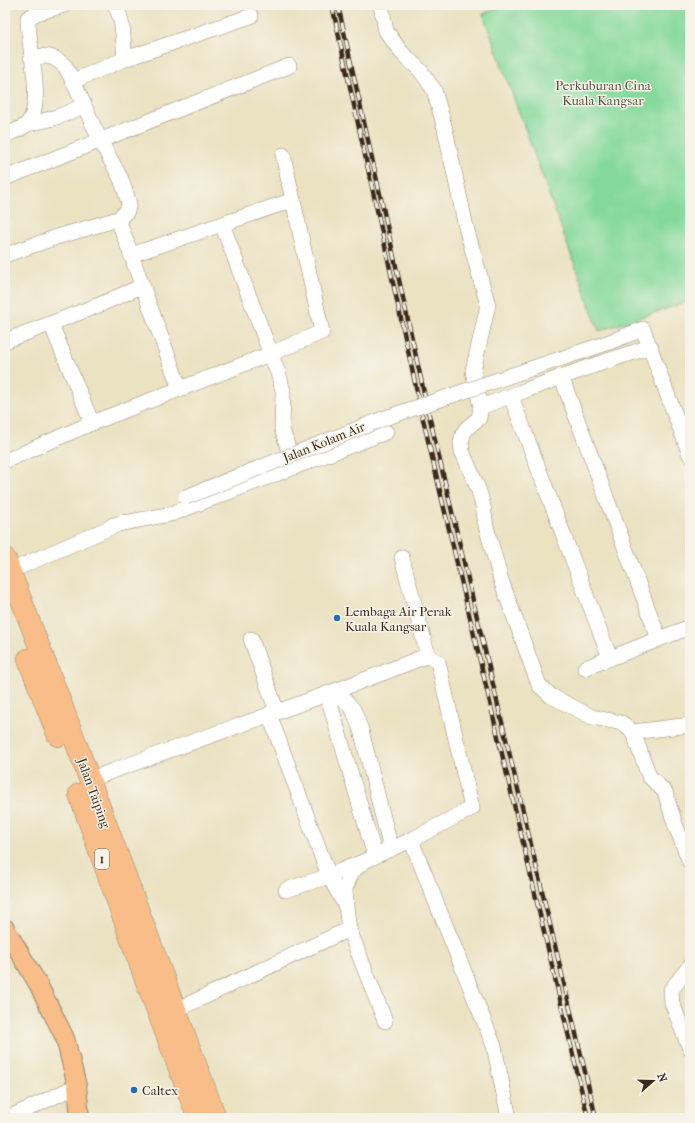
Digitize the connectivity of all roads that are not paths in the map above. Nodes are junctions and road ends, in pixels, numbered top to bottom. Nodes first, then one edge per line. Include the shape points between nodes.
1 (64, 5) edge
2 (114, 5) edge
3 (381, 5) edge
4 (251, 16) dead end
5 (31, 57) junction
6 (125, 59) junction
7 (289, 66) dead end
8 (73, 81) junction
9 (84, 105) junction
10 (27, 124) junction
11 (5, 135) edge
12 (100, 140) junction
13 (284, 155) dead end
14 (5, 178) edge
15 (293, 200) junction
16 (118, 218) junction
17 (222, 224) junction
18 (131, 254) junction
19 (5, 255) edge
20 (142, 286) junction
21 (51, 324) junction
22 (5, 341) edge
23 (650, 347) junction
24 (270, 354) junction
25 (561, 376) junction
26 (180, 388) junction
27 (511, 396) junction
28 (481, 407) junction
29 (92, 423) junction
30 (386, 432) dead end
31 (690, 455) edge
32 (5, 461) edge
33 (294, 467) junction
34 (113, 525) junction
35 (402, 558) dead end
36 (7, 564) edge
37 (5, 599) edge
38 (690, 627) edge
39 (251, 639) dead end
40 (659, 639) junction
41 (428, 656) junction
42 (610, 658) junction
43 (585, 668) dead end
44 (327, 694) junction
45 (273, 713) junction
46 (690, 725) edge
47 (633, 732) junction
48 (89, 780) junction
49 (86, 813) junction
50 (411, 840) junction
51 (391, 849) junction
52 (369, 859) junction
53 (690, 862) edge
54 (329, 876) junction
55 (286, 890) dead end
56 (346, 907) junction
57 (5, 928) edge
58 (349, 929) junction
59 (690, 966) edge
60 (176, 1010) junction
61 (385, 1021) dead end
62 (169, 1041) junction
63 (690, 1049) edge
64 (77, 1086) junction
65 (8, 1118) edge
66 (80, 1118) edge
67 (198, 1118) edge
68 (216, 1118) edge
69 (509, 1118) edge

1 - 5 street via 28,18
2 - 6 street via 118,11
3 - 28 street via 386,31 434,90 445,129 466,227 488,305 473,371
4 - 6 street
5 - 8 street via 47,56 56,59 65,66
5 - 10 street via 36,83 35,102
6 - 8 street
7 - 12 street
8 - 9 street
9 - 10 street via 46,121
9 - 12 street
10 - 11 street
12 - 14 street
12 - 16 street via 121,179 129,203 127,211
13 - 15 street
15 - 17 street
15 - 24 street via 322,332
16 - 18 street
16 - 19 street
17 - 18 street
17 - 24 street
18 - 20 street
20 - 21 street
20 - 26 street
21 - 22 street
21 - 29 street
23 - 25 street
23 - 31 street
23 - 34 street, Jalan Kolam Air, bridge via 643,329 385,418
24 - 26 street
24 - 33 street via 279,376 282,391 282,429
25 - 27 street
25 - 40 street
26 - 29 street
27 - 28 street
27 - 42 street
28 - 47 street via 480,418 463,434 462,451 479,491 501,580 538,685 551,696 592,717 622,723
29 - 32 street
30 - 33 street
33 - 34 street via 171,514
34 - 36 street, Jalan Kolam Air via 45,556
35 - 41 street
36 - 37 highway
36 - 48 highway, Jalan Taiping / 1
37 - 49 highway, Jalan Taiping / 1
38 - 40 street
39 - 45 street
40 - 42 street
41 - 44 street
41 - 50 street via 438,662 472,808
42 - 43 street
44 - 45 street
44 - 51 street via 344,699 353,709 361,730
44 - 52 street
45 - 48 street
45 - 54 street
46 - 47 street
47 - 53 street via 648,776 665,792
48 - 49 highway via 85,793
48 - 60 highway, Jalan Taiping / 1
49 - 62 highway, Jalan Taiping / 1
50 - 51 street
50 - 69 street via 494,1046
51 - 52 street
52 - 54 street
52 - 56 street via 352,872 345,889
54 - 55 street
54 - 56 street
56 - 58 street
57 - 64 main road via 38,984 65,1038
58 - 60 street
58 - 61 street
59 - 63 street via 671,990 672,1003
60 - 62 highway via 172,1016
60 - 68 highway, Jalan Taiping / 1
62 - 67 highway, Jalan Taiping / 1
64 - 65 street
64 - 66 main road

